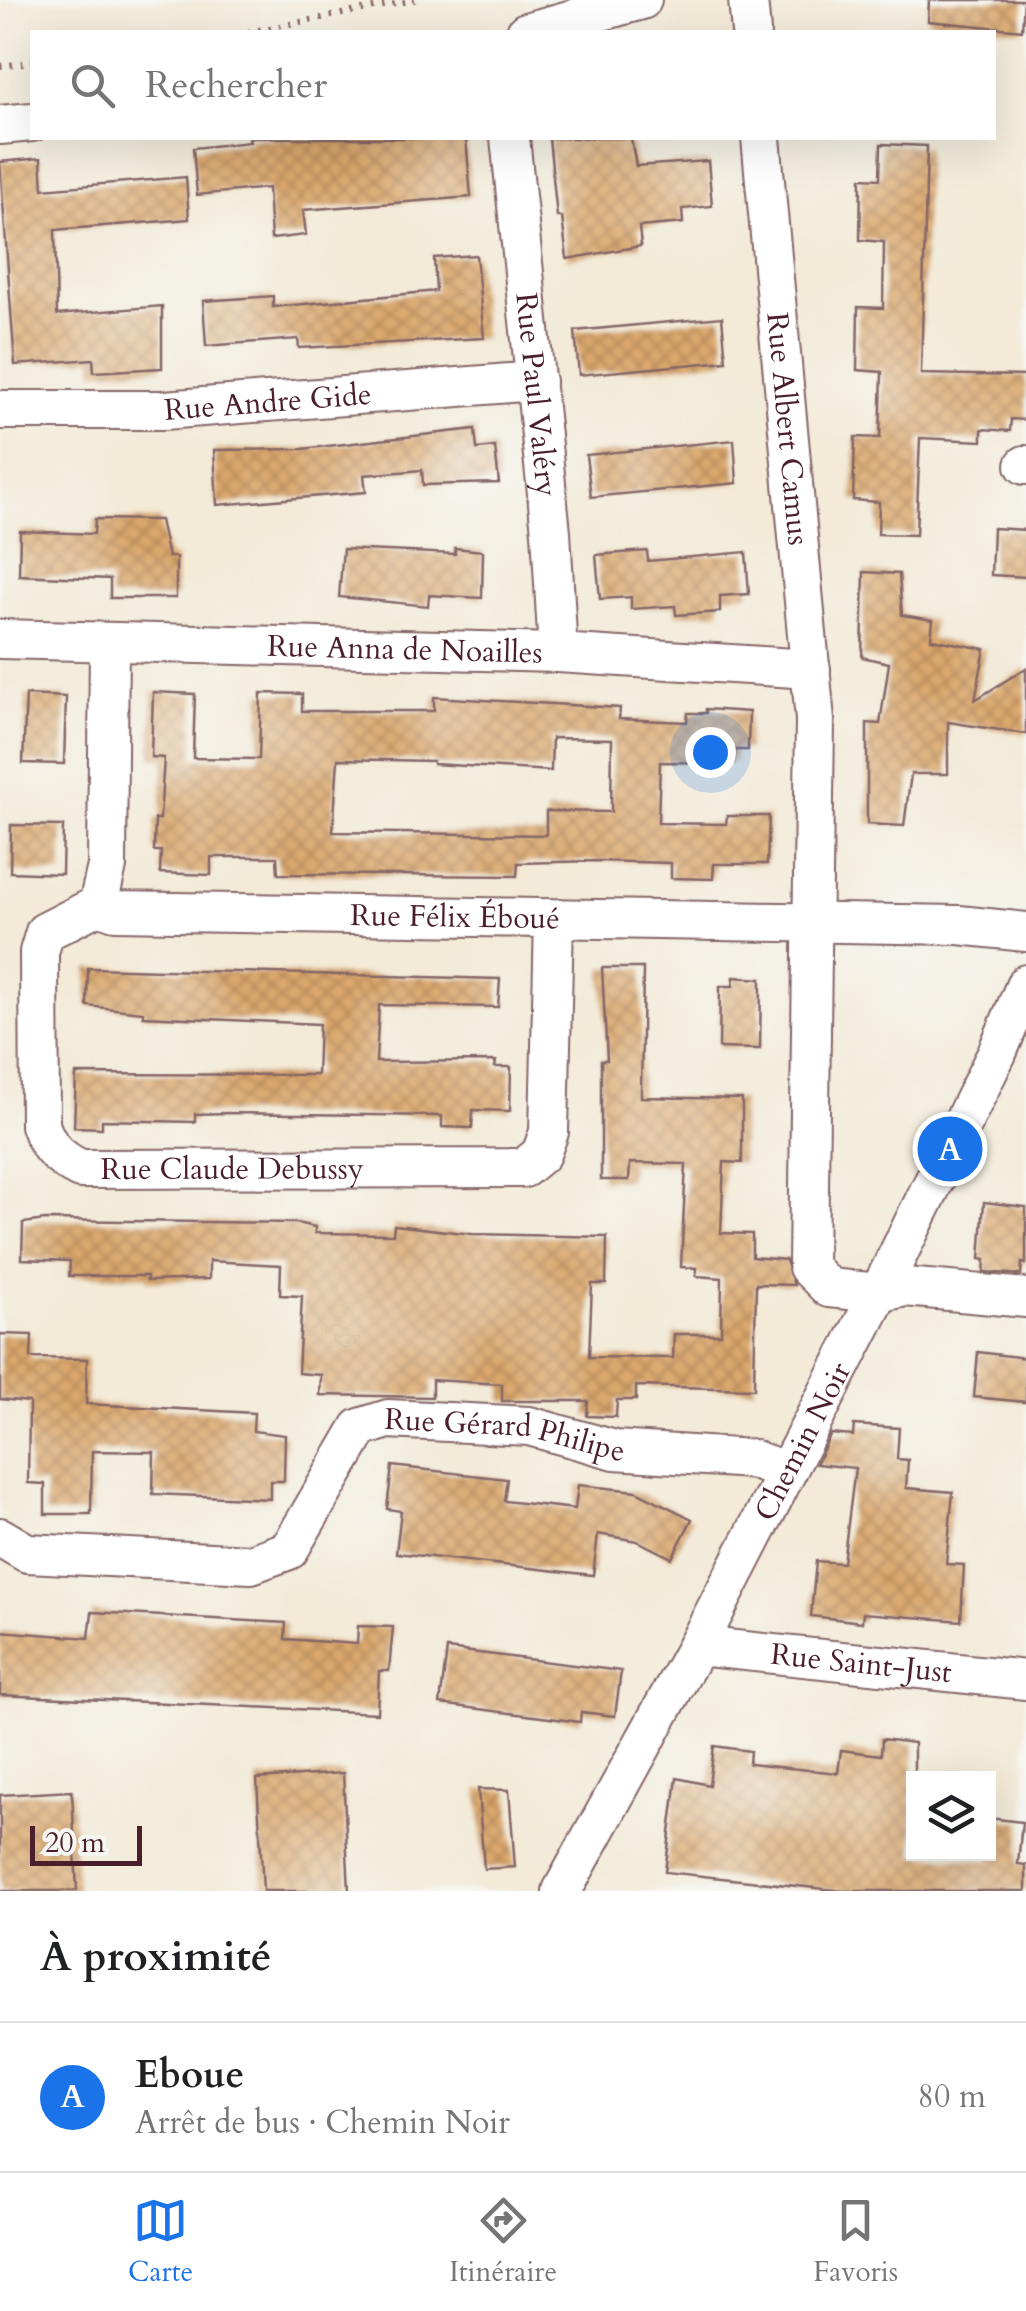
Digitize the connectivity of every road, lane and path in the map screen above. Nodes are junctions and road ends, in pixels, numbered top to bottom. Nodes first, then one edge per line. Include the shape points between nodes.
1 (416, 0) edge
2 (642, 0) edge
3 (748, 0) edge
4 (258, 30) edge
5 (533, 30) edge
6 (751, 30) edge
7 (30, 62) edge
8 (0, 66) edge
9 (30, 122) edge
10 (0, 125) edge
11 (510, 140) edge
12 (761, 140) edge
13 (536, 380) junction
14 (0, 410) edge
15 (0, 638) edge
16 (109, 643) junction
17 (558, 653) junction
18 (811, 669) junction
19 (98, 905) junction
20 (554, 920) junction
21 (813, 922) junction
22 (1026, 932) edge
23 (1026, 984) edge
24 (1012, 1053) edge
25 (879, 1293) junction
26 (1026, 1298) edge
27 (785, 1471) junction
28 (0, 1536) edge
29 (697, 1646) junction
30 (1026, 1680) edge
31 (562, 1891) edge

1 - 4 path
2 - 5 street
3 - 6 street
7 - 8 path
9 - 10 street
11 - 13 street, Rue Paul Valéry
12 - 18 street, Rue Albert Camus
13 - 14 street, Rue Andre Gide via 164,410
13 - 17 street, Rue Paul Valéry
15 - 16 street, Rue Anna de Noailles
16 - 17 street, Rue Anna de Noailles
16 - 19 street via 107,866
17 - 18 street, Rue Anna de Noailles
18 - 21 street, Rue Albert Camus
19 - 20 street, Rue Félix Éboué via 220,915
19 - 20 street, Rue Claude Debussy via 45,932 39,952 40,1126 48,1146 80,1168 524,1168 541,1154 549,1132
20 - 21 street, Rue Félix Éboué
21 - 22 street, Rue Félix Éboué
21 - 25 street, Rue Albert Camus via 808,1267 828,1288
23 - 24 street, Chemin Noir
24 - 25 street, Chemin Noir
25 - 26 street, Rue Albert Camus via 905,1287
25 - 27 street, Chemin Noir
27 - 28 street, Rue Gérard Philipe via 751,1459 615,1450 529,1426 388,1419 360,1428 289,1550 250,1564 27,1553
27 - 29 street, Chemin Noir
29 - 30 street, Rue Saint-Just
29 - 31 street, Chemin Noir

